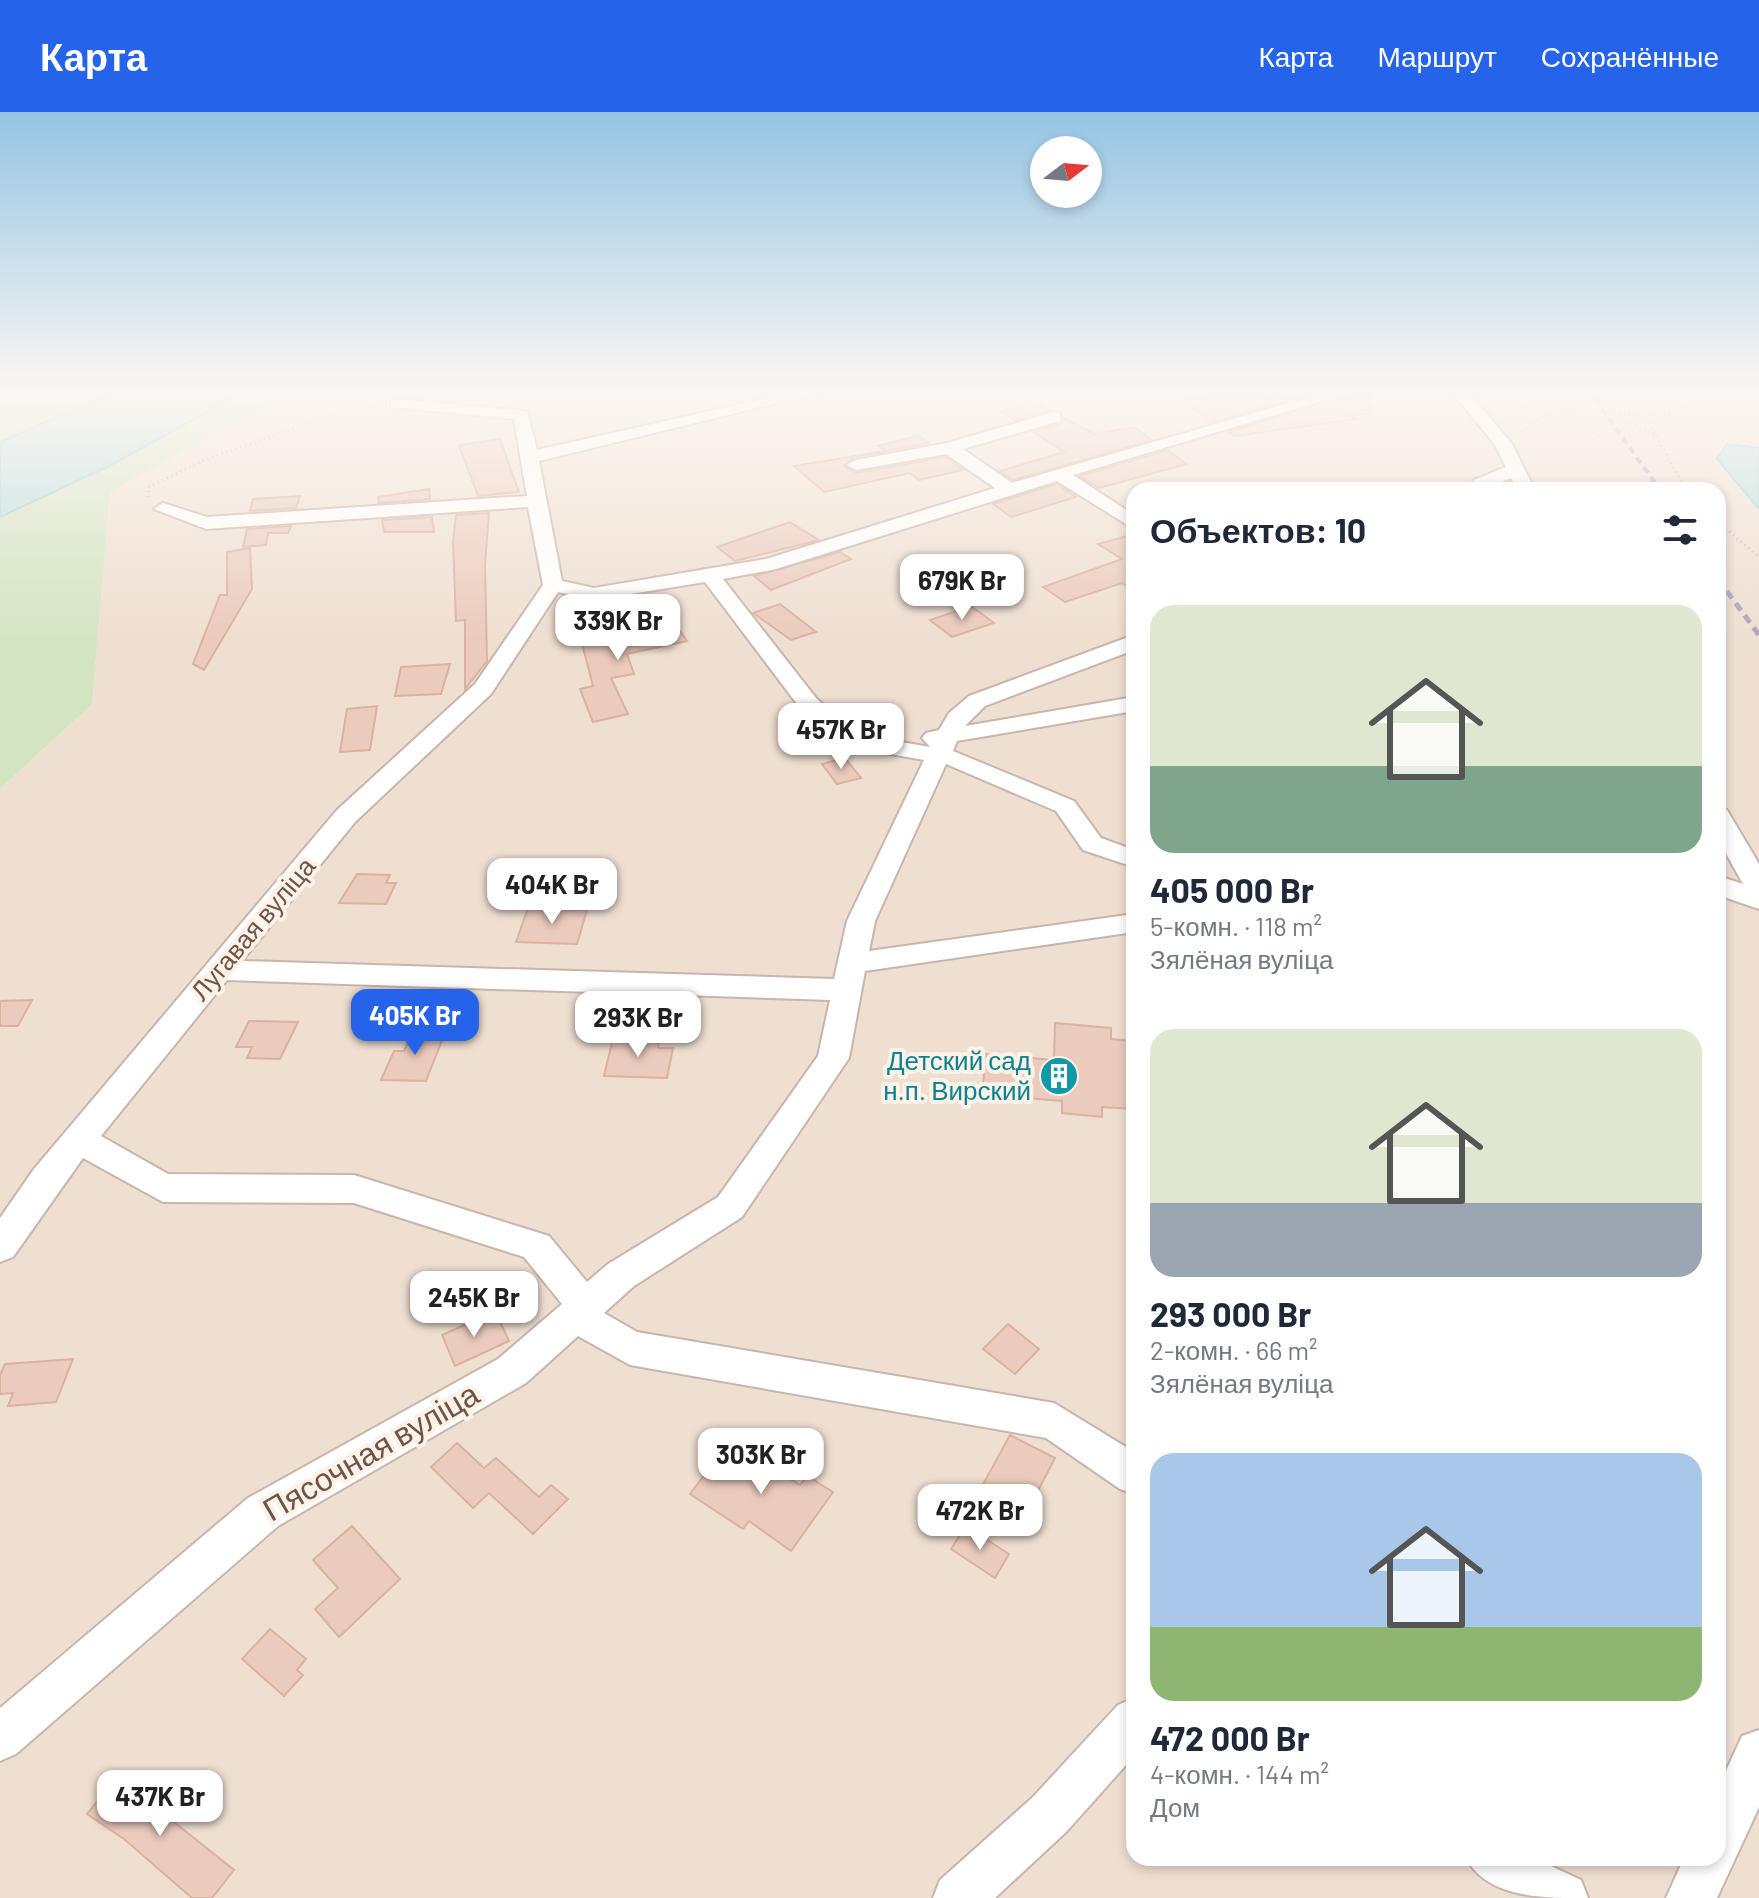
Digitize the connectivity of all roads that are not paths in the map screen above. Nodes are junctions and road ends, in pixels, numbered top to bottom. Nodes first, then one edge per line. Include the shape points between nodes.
1 (533, 472) edge
2 (985, 472) edge
3 (1065, 472) edge
4 (1508, 472) edge
5 (1059, 474) junction
6 (1485, 482) edge
7 (1009, 489) junction
8 (536, 501) junction
9 (163, 509) road end
10 (1126, 518) edge
11 (710, 575) junction
12 (553, 585) junction
13 (594, 594) junction
14 (524, 628) junction
15 (1126, 645) edge
16 (1126, 706) edge
17 (944, 746) junction
18 (1726, 845) edge
19 (1126, 856) edge
20 (1726, 888) edge
21 (1759, 888) edge
22 (1759, 900) edge
23 (1126, 924) edge
24 (219, 970) junction
25 (851, 976) junction
26 (78, 1139) junction
27 (0, 1247) edge
28 (580, 1310) junction
29 (1126, 1470) edge
30 (1126, 1730) edge
31 (0, 1738) edge
32 (1759, 1753) edge
33 (1726, 1825) edge
34 (1706, 1866) edge
35 (1500, 1874) edge
36 (958, 1898) edge
37 (1563, 1898) edge
38 (1691, 1898) edge

1 - 8 street
2 - 7 street
3 - 5 street
4 - 6 street
5 - 7 street
5 - 10 street
7 - 11 street via 769,565
8 - 9 street via 206,523
8 - 12 street
11 - 13 street
11 - 17 street via 818,712 847,740
12 - 13 street
12 - 14 street, Лугавая вуліца
13 - 14 street
14 - 24 street, Лугавая вуліца via 483,689 346,816
15 - 17 street, Пясочная вуліца via 977,701 957,718
16 - 17 street
17 - 19 street via 1065,806 1092,844
17 - 25 street, Пясочная вуліца via 861,921
18 - 21 street
20 - 22 street
23 - 25 street
24 - 25 street
24 - 26 street, Лугавая вуліца
25 - 28 street, Пясочная вуліца via 833,1058 730,1207 621,1275
26 - 27 street, Лугавая вуліца
26 - 28 street via 163,1188 354,1189 536,1246
28 - 29 street via 630,1348 1054,1421
28 - 31 street, Пясочная вуліца via 512,1371 263,1512
30 - 36 street via 1050,1814
32 - 33 street
34 - 38 street
35 - 37 street

